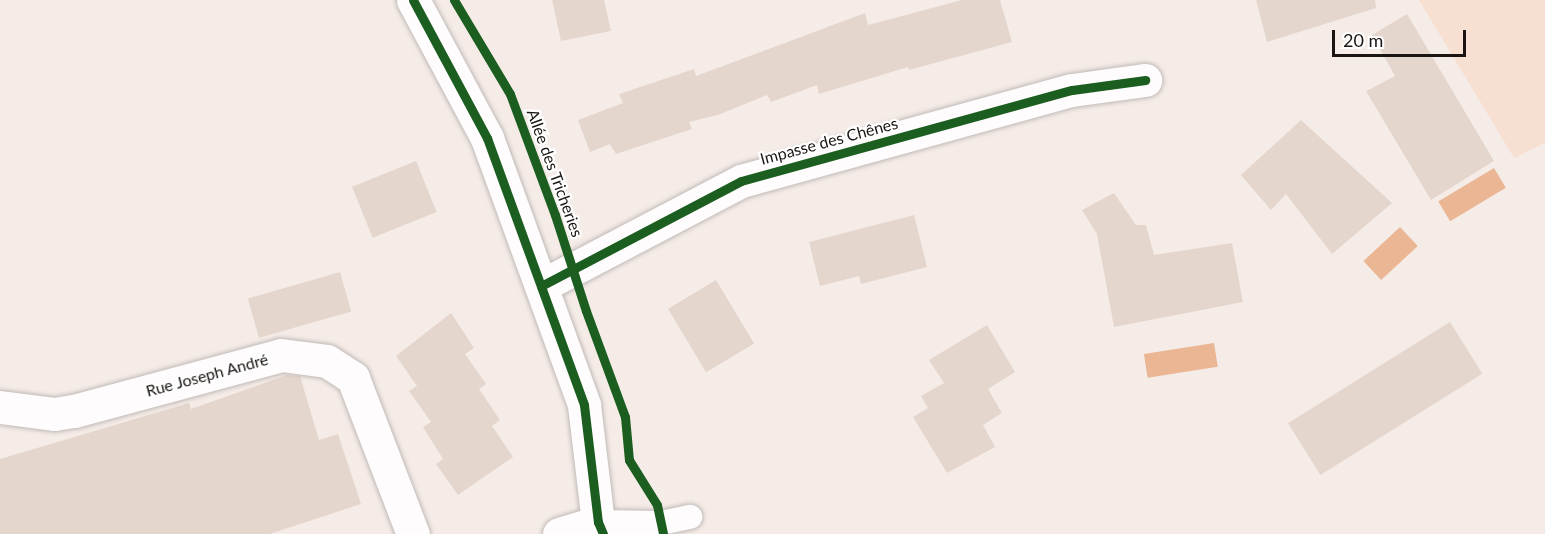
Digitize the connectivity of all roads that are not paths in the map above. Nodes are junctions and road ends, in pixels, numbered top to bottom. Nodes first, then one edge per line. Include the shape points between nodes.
1 (413, 0) edge
2 (1145, 80) dead end
3 (541, 286) junction
4 (0, 407) edge
5 (690, 517) dead end
6 (601, 528) edge
7 (413, 534) edge
8 (559, 534) edge

1 - 3 street via 487,138
2 - 3 street, Impasse des Chênes via 1072,90 741,181
3 - 6 street via 584,405
4 - 7 street, Rue Joseph André via 54,414 281,355 327,361 353,378
5 - 6 lane
6 - 8 street

